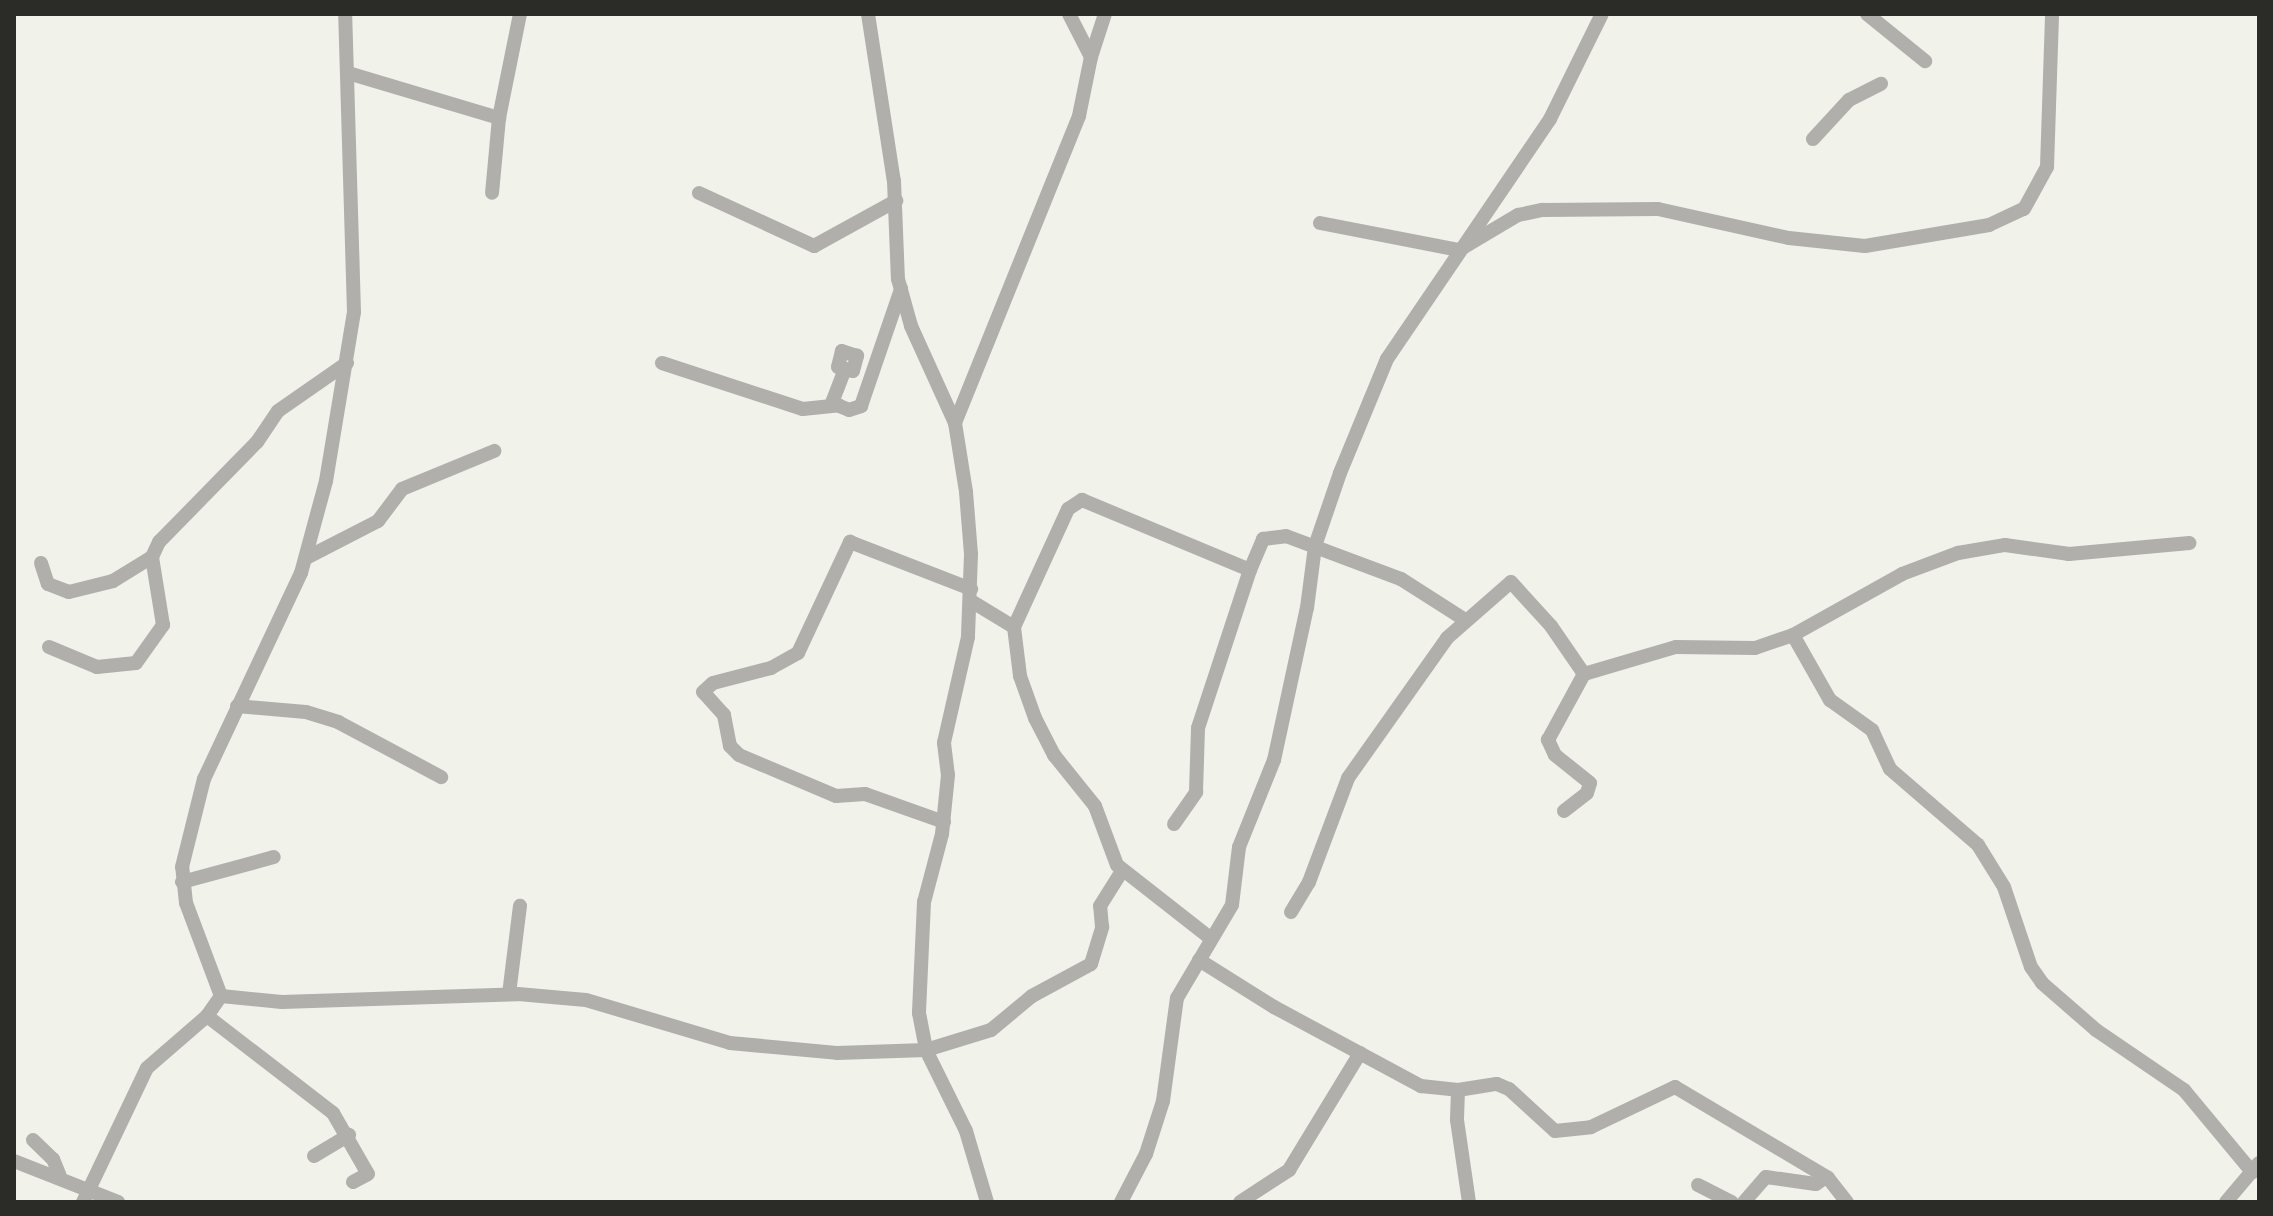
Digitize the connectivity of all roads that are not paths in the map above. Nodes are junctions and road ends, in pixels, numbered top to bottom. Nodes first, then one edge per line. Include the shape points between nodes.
1 (345, 14) edge
2 (520, 14) edge
3 (868, 14) edge
4 (1069, 14) edge
5 (1105, 14) edge
6 (1602, 14) edge
7 (1867, 14) edge
8 (2052, 14) edge
9 (1884, 19) edge
10 (1091, 57) junction
11 (1925, 61) dead end
12 (348, 73) junction
13 (1881, 84) dead end
14 (499, 118) junction
15 (1813, 139) dead end
16 (492, 193) dead end
17 (699, 193) dead end
18 (896, 201) junction
19 (1320, 223) dead end
20 (1459, 250) junction
21 (901, 289) junction
22 (347, 363) junction
23 (662, 363) dead end
24 (845, 369) dead end
25 (839, 405) junction
26 (955, 423) junction
27 (494, 451) dead end
28 (2189, 543) dead end
29 (1315, 546) junction
30 (152, 557) junction
31 (308, 557) junction
32 (41, 563) dead end
33 (1250, 570) junction
34 (971, 595) junction
35 (1465, 620) junction
36 (1014, 627) junction
37 (1793, 635) junction
38 (49, 647) dead end
39 (1584, 674) junction
40 (237, 706) junction
41 (441, 777) dead end
42 (1564, 811) dead end
43 (944, 822) junction
44 (1174, 824) dead end
45 (274, 857) dead end
46 (1122, 871) junction
47 (182, 882) junction
48 (520, 906) dead end
49 (1291, 912) dead end
50 (1210, 938) junction
51 (1199, 960) junction
52 (509, 994) junction
53 (221, 996) junction
54 (207, 1016) junction
55 (926, 1050) junction
56 (1360, 1053) junction
57 (1458, 1090) junction
58 (349, 1135) junction
59 (33, 1140) dead end
60 (314, 1156) dead end
61 (14, 1161) edge
62 (2256, 1167) edge
63 (60, 1176) junction
64 (1826, 1177) junction
65 (353, 1182) dead end
66 (1698, 1185) dead end
67 (85, 1196) edge
68 (118, 1202) edge
69 (987, 1202) edge
70 (1121, 1202) edge
71 (1240, 1202) edge
72 (1469, 1202) edge
73 (1732, 1202) edge
74 (1744, 1202) edge
75 (1847, 1202) edge
76 (2226, 1202) edge

1 - 12 street
2 - 14 street
3 - 18 street
4 - 10 street
5 - 10 street
6 - 20 street via 1550,119
7 - 9 street
8 - 20 street via 2050,153 2037,193 2015,216 1918,240 1865,246 1789,238 1658,209 1542,210 1518,215
9 - 11 street
10 - 26 street via 1079,116
12 - 14 street
12 - 22 street via 354,312
13 - 15 street via 1849,100
14 - 16 street
17 - 18 street via 814,246
18 - 21 street
19 - 20 street
20 - 29 street via 1387,359
21 - 25 street via 861,406 849,410
21 - 26 street via 911,326
22 - 30 street via 278,411 257,442 181,517
22 - 31 street
23 - 25 street via 803,409
24 - 25 street via 832,403
26 - 34 street
27 - 31 street via 402,489 378,521
28 - 37 street via 2069,554 2005,545 1958,553 1902,574
29 - 33 street via 1269,535
29 - 35 street via 1401,579
29 - 50 street via 1274,760 1239,847 1232,905
30 - 32 street via 113,581 69,592 48,584
30 - 38 street via 163,625 136,663 97,667
31 - 40 street
33 - 36 street via 1133,517 1078,500 1059,528
33 - 44 street via 1198,728 1196,792
34 - 36 street
34 - 43 street via 944,743
34 - 43 street via 850,542 798,653 703,692 724,715 730,746 739,755 836,796 865,794
35 - 39 street via 1511,582
35 - 49 street via 1426,665 1348,778 1309,882
36 - 46 street via 1020,676 1035,718 1054,755 1095,806
37 - 39 street via 1755,648 1676,647
37 - 62 street via 1830,700 1872,730 1890,769 1978,845 2004,887 2031,967 2042,983 2096,1030 2184,1090
39 - 42 street via 1548,740 1555,755 1590,783 1587,793
40 - 41 street via 306,712 338,722
40 - 47 street via 197,799
43 - 55 street via 924,902 919,1013
45 - 47 street
46 - 50 street
46 - 55 street via 1100,906 1102,927 1091,964 1032,996 991,1030
47 - 53 street
48 - 52 street
50 - 51 street
51 - 56 street
51 - 70 street via 1177,998 1155,1132
52 - 53 street via 282,1002
52 - 55 street via 586,1000 730,1043 837,1053
53 - 54 street
54 - 58 street via 323,1103
54 - 67 street via 147,1068
55 - 69 street via 966,1131
56 - 57 street via 1421,1086
56 - 71 street via 1289,1170
57 - 64 street via 1497,1084 1520,1095 1546,1125 1567,1133 1675,1087
57 - 72 street
58 - 60 street
58 - 65 street via 368,1174
59 - 63 street via 53,1159
61 - 63 street
62 - 76 street
63 - 67 street
64 - 74 street via 1819,1184 1766,1177
64 - 75 street
66 - 73 street
67 - 68 street

